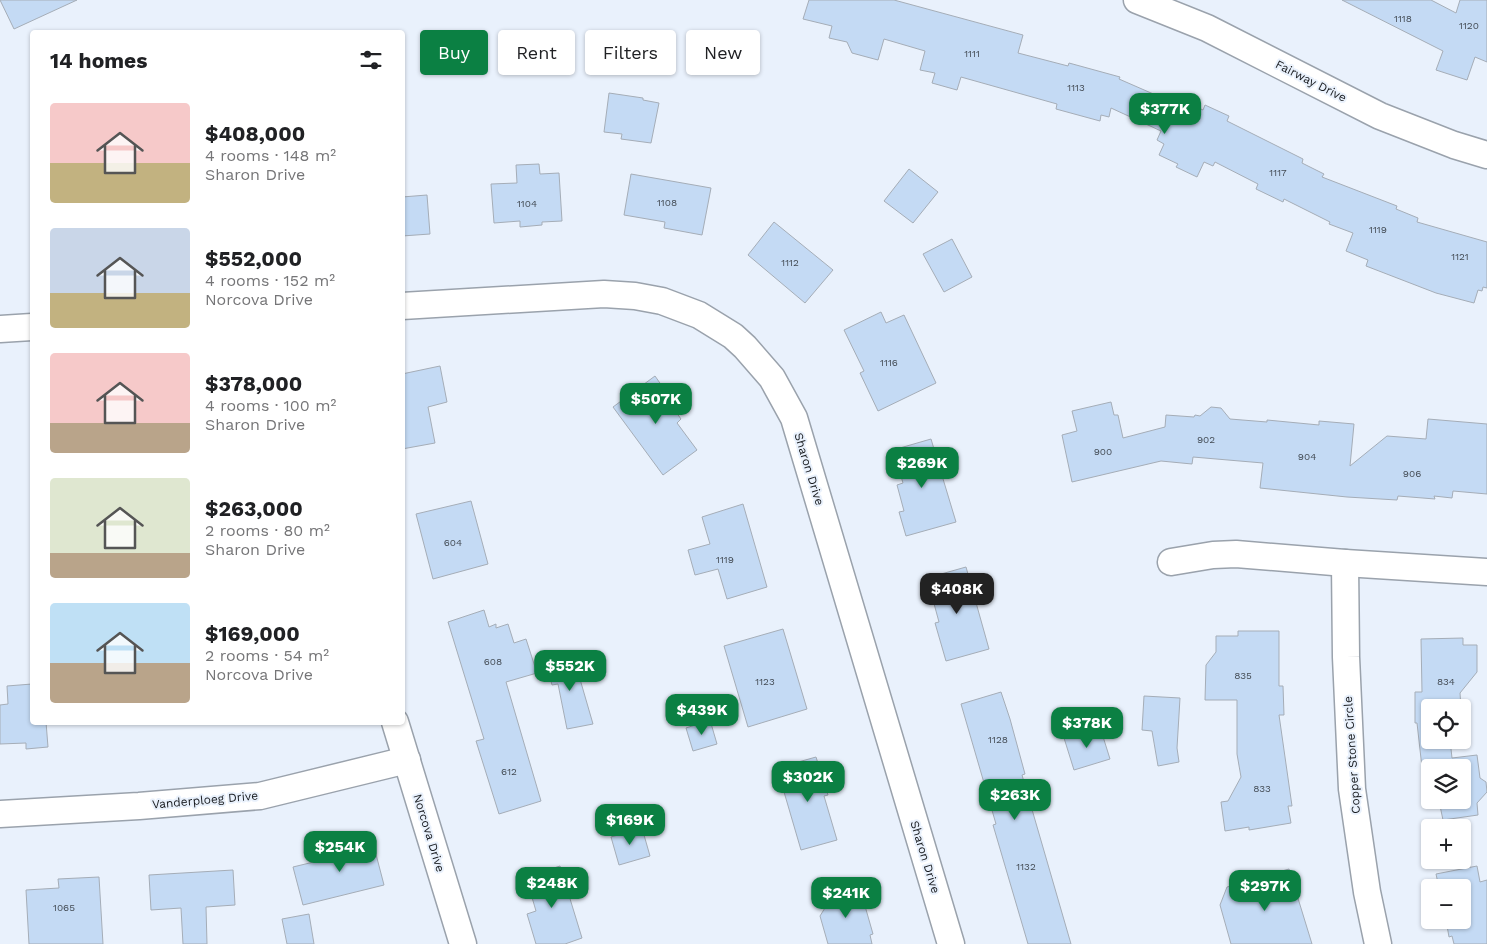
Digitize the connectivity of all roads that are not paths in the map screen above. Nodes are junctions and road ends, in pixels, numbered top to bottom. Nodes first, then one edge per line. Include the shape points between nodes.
1 (1137, 0) edge
2 (1487, 155) edge
3 (405, 306) edge
4 (30, 327) edge
5 (0, 329) edge
6 (1171, 562) dead end
7 (1345, 563) junction
8 (1487, 572) edge
9 (396, 725) edge
10 (407, 760) junction
11 (0, 814) edge
12 (463, 944) edge
13 (952, 944) edge
14 (1378, 944) edge

1 - 2 street, Fairway Drive via 1207,28 1380,116
3 - 13 street, Sharon Drive via 604,294 662,301 699,315 733,336 772,378 794,418
4 - 5 street
6 - 7 street via 1236,554
7 - 8 street
7 - 14 street, Copper Stone Circle via 1352,789
9 - 10 street, Norcova Drive
10 - 11 street, Vanderploeg Drive via 260,796
10 - 12 street, Norcova Drive

